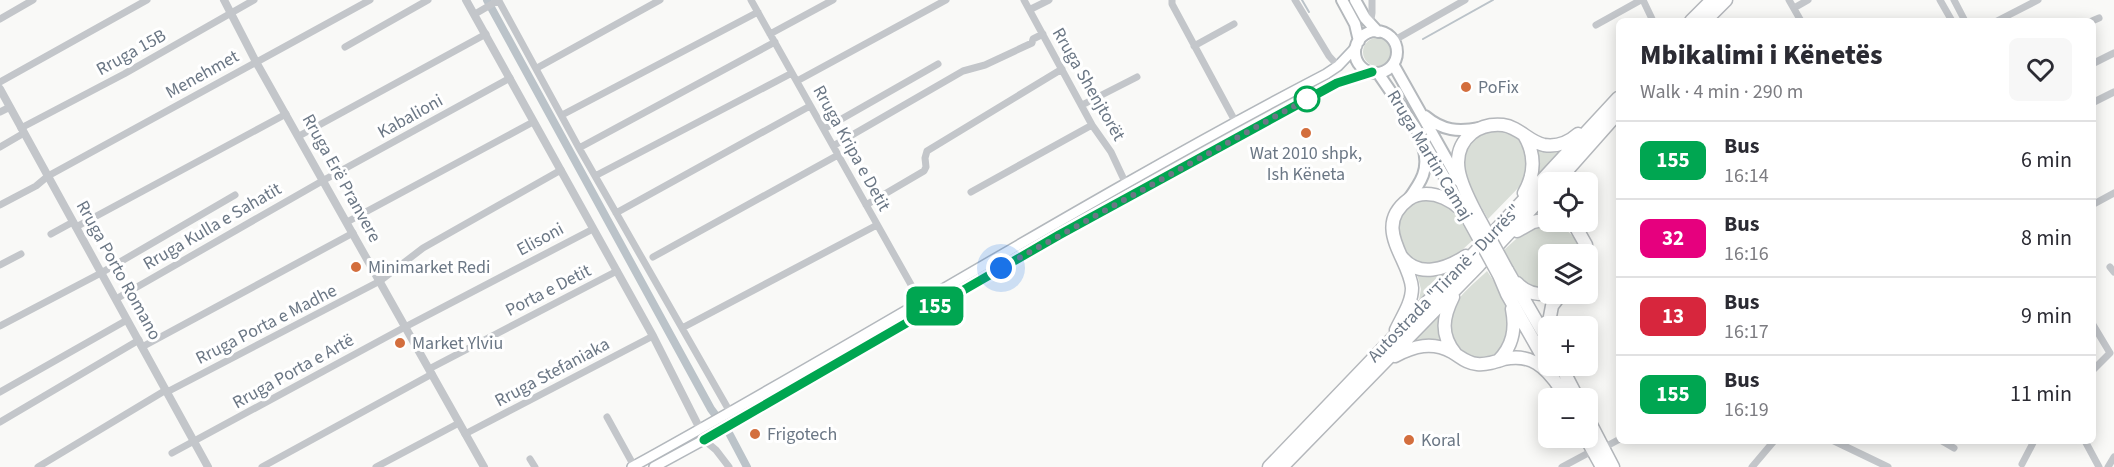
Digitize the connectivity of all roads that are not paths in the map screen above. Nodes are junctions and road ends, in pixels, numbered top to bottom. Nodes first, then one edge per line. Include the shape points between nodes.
1 (33, 0) edge
2 (147, 0) edge
3 (224, 0) edge
4 (254, 0) edge
5 (370, 0) edge
6 (428, 0) edge
7 (466, 0) edge
8 (660, 0) edge
9 (751, 0) edge
10 (833, 0) edge
11 (946, 0) edge
12 (1024, 0) edge
13 (1049, 0) edge
14 (1295, 0) edge
15 (1342, 0) edge
16 (1355, 0) edge
17 (1372, 0) edge
18 (1465, 0) edge
19 (1642, 0) edge
20 (1712, 0) edge
21 (1726, 0) edge
22 (1789, 0) edge
23 (1808, 0) edge
24 (1940, 0) edge
25 (1954, 0) edge
26 (2038, 0) edge
27 (498, 1) edge
28 (1172, 2) edge
29 (1029, 8) junction
30 (1794, 8) junction
31 (231, 12) junction
32 (758, 12) junction
33 (475, 14) junction
34 (1651, 18) edge
35 (1694, 18) edge
36 (1709, 18) edge
37 (1799, 18) edge
38 (1950, 18) edge
39 (1963, 18) edge
40 (2003, 18) edge
41 (0, 19) edge
42 (1234, 24) dead end
43 (1596, 25) dead end
44 (1374, 28) junction
45 (486, 34) junction
46 (770, 34) junction
47 (1043, 34) junction
48 (1393, 41) junction
49 (775, 42) junction
50 (1358, 44) junction
51 (1194, 46) junction
52 (345, 47) dead end
53 (2114, 53) edge
54 (256, 62) junction
55 (2096, 62) edge
56 (938, 64) dead end
57 (1393, 64) junction
58 (1338, 66) junction
59 (537, 69) junction
60 (1062, 69) junction
61 (792, 73) junction
62 (1375, 73) junction
63 (1137, 77) dead end
64 (510, 78) junction
65 (797, 81) junction
66 (0, 82) edge
67 (0, 89) edge
68 (2114, 92) edge
69 (1616, 99) edge
70 (1616, 99) edge
71 (2096, 101) edge
72 (1082, 105) junction
73 (810, 106) junction
74 (10, 107) junction
75 (1419, 110) junction
76 (0, 112) edge
77 (286, 114) junction
78 (562, 115) junction
79 (1616, 115) edge
80 (1235, 121) junction
81 (533, 122) junction
82 (1092, 125) junction
83 (1415, 127) junction
84 (1480, 128) junction
85 (824, 129) junction
86 (23, 131) junction
87 (1524, 135) junction
88 (299, 136) junction
89 (833, 146) junction
90 (0, 147) edge
91 (579, 148) junction
92 (1588, 148) junction
93 (838, 155) junction
94 (561, 170) junction
95 (1566, 172) edge
96 (1574, 172) edge
97 (48, 176) junction
98 (595, 176) junction
99 (324, 180) junction
100 (1126, 184) junction
101 (971, 192) dead end
102 (2114, 193) edge
103 (235, 195) dead end
104 (1467, 196) junction
105 (1408, 200) junction
106 (1538, 202) edge
107 (2096, 203) edge
108 (0, 205) edge
109 (866, 205) junction
110 (616, 213) junction
111 (1471, 217) junction
112 (1508, 217) junction
113 (1538, 221) edge
114 (347, 222) junction
115 (74, 224) junction
116 (877, 225) junction
117 (593, 229) junction
118 (1576, 232) edge
119 (1579, 232) edge
120 (353, 233) junction
121 (51, 234) dead end
122 (1583, 239) junction
123 (1483, 244) junction
124 (1499, 244) junction
125 (1585, 244) edge
126 (1397, 249) junction
127 (21, 254) dead end
128 (653, 257) dead end
129 (0, 265) edge
130 (617, 271) junction
131 (101, 273) junction
132 (1506, 274) junction
133 (380, 281) junction
134 (1461, 284) junction
135 (1507, 294) junction
136 (1538, 294) edge
137 (116, 298) junction
138 (920, 301) junction
139 (926, 311) junction
140 (128, 320) junction
141 (1538, 325) edge
142 (0, 326) edge
143 (405, 327) junction
144 (682, 328) junction
145 (2096, 329) edge
146 (653, 336) junction
147 (1392, 340) junction
148 (140, 344) junction
149 (1538, 348) edge
150 (1455, 354) junction
151 (1388, 360) junction
152 (1498, 361) junction
153 (2096, 367) edge
154 (430, 371) junction
155 (1559, 388) edge
156 (167, 391) junction
157 (0, 392) edge
158 (728, 413) junction
159 (607, 417) dead end
160 (0, 422) edge
161 (459, 423) junction
162 (703, 428) junction
163 (465, 434) junction
164 (707, 438) junction
165 (1616, 441) edge
166 (194, 442) junction
167 (1771, 444) edge
168 (1840, 444) edge
169 (1948, 444) edge
170 (2032, 444) edge
171 (2087, 444) edge
172 (1954, 447) dead end
173 (1597, 449) junction
174 (172, 453) dead end
175 (2114, 457) edge
176 (530, 459) dead end
177 (2022, 464) dead end
178 (633, 466) edge
179 (38, 467) edge
180 (208, 467) edge
181 (262, 467) edge
182 (376, 467) edge
183 (484, 467) edge
184 (535, 467) edge
185 (654, 467) edge
186 (729, 467) edge
187 (1269, 467) edge
188 (1282, 467) edge
189 (1562, 467) edge
190 (1602, 467) edge
191 (1613, 467) edge
192 (1752, 467) edge
193 (1888, 467) edge
194 (2099, 467) edge
195 (2108, 467) edge

1 - 41 street
2 - 66 street
3 - 31 street, Rruga Erë Pranvere
4 - 31 street, Rruga 15B
5 - 54 street, Menehmet
6 - 52 street
7 - 33 street
8 - 59 street
9 - 32 street, Rruga Kripa e Detit
10 - 46 street
11 - 65 street
12 - 29 street, Rruga Shenjtorët
13 - 29 street
14 - 58 street
15 - 50 main road via 1355,24
16 - 44 main road
17 - 44 street
18 - 48 street
19 - 34 street
19 - 43 street
20 - 35 highway
21 - 36 highway
22 - 30 street
23 - 30 street
24 - 38 street
25 - 39 street
26 - 40 street
27 - 33 street
27 - 59 street
28 - 51 street
29 - 47 street, Rruga Shenjtorët
30 - 37 street
31 - 54 street, Rruga Erë Pranvere
31 - 86 street, Rruga 15B
32 - 46 street, Rruga Kripa e Detit
32 - 78 street
33 - 45 street
42 - 51 street
44 - 48 main road
44 - 50 main road
45 - 64 street
45 - 88 street
46 - 49 street, Rruga Kripa e Detit
47 - 60 street, Rruga Shenjtorët
47 - 89 street via 963,71
48 - 57 main road via 1397,52
49 - 61 street, Rruga Kripa e Detit
49 - 91 street
50 - 58 main road
50 - 62 main road via 1359,64
51 - 80 street
53 - 55 street
54 - 77 street, Rruga Erë Pranvere
54 - 97 street, Menehmet
56 - 85 street
57 - 62 main road
57 - 75 main road, Rruga Martin Camaj
58 - 80 main road
59 - 78 street
60 - 72 street, Rruga Shenjtorët
60 - 109 street via 927,151 924,171
61 - 65 street, Rruga Kripa e Detit
61 - 98 street
62 - 83 main road, Rruga Martin Camaj
62 - 139 main road via 1328,88
63 - 72 street
64 - 81 street
64 - 99 street, Kabalioni
65 - 73 street, Rruga Kripa e Detit
67 - 74 street, Rruga Porto Romano
68 - 71 street
69 - 87 highway via 1566,142 1544,144
70 - 112 highway, Autostrada "Tiranë - Durrës"
72 - 82 street, Rruga Shenjtorët
73 - 85 street, Rruga Kripa e Detit
73 - 110 street
74 - 76 street
74 - 86 street, Rruga Porto Romano
75 - 84 main road via 1446,129
75 - 104 main road, Rruga Martin Camaj
77 - 88 street, Rruga Erë Pranvere
77 - 115 street
78 - 91 street
79 - 92 highway
80 - 100 main road
81 - 94 street
81 - 114 street
82 - 100 street, Rruga Shenjtorët
82 - 101 street
83 - 105 main road via 1425,153 1426,169
83 - 111 main road, Rruga Martin Camaj
84 - 87 highway via 1502,125
84 - 104 highway via 1466,139 1458,154
85 - 89 street, Rruga Kripa e Detit
86 - 90 street, Rruga 15B
86 - 97 street, Rruga Porto Romano
87 - 112 highway via 1533,169 1526,190
88 - 99 street, Rruga Erë Pranvere
89 - 93 street, Rruga Kripa e Detit
91 - 98 street
92 - 95 highway
92 - 96 highway
93 - 109 street, Rruga Kripa e Detit
93 - 128 street
94 - 117 street
94 - 133 street, Rruga Porta e Madhe via 433,242
97 - 108 street, Menehmet
97 - 115 street, Rruga Porto Romano
98 - 110 street
99 - 114 street, Rruga Erë Pranvere
99 - 137 street, Rruga Kulla e Sahatit
100 - 138 main road
102 - 107 street
103 - 131 street
104 - 111 highway, Rruga Martin Camaj
105 - 111 highway via 1423,194 1438,196
105 - 126 highway via 1394,222
106 - 124 highway, Autostrada "Tiranë - Durrës"
109 - 116 street, Rruga Kripa e Detit
110 - 144 street
111 - 132 highway, Rruga Martin Camaj, bridge
112 - 123 highway, Autostrada "Tiranë - Durrës"
113 - 124 highway
114 - 120 street, Rruga Erë Pranvere
115 - 121 street
115 - 131 street, Rruga Porto Romano
116 - 138 street, Rruga Kripa e Detit
116 - 144 street
117 - 130 street
117 - 143 street, Elisoni
118 - 122 highway
119 - 122 highway
120 - 133 street, Rruga Erë Pranvere
120 - 148 street
122 - 125 highway
123 - 126 highway via 1453,264 1432,270 1410,264
123 - 147 highway, Autostrada "Tiranë - Durrës"
124 - 134 highway, Autostrada "Tiranë - Durrës"
126 - 147 highway via 1412,287 1409,304
127 - 129 street
130 - 146 street
130 - 154 street, Porta e Detit
131 - 137 street, Rruga Porto Romano
131 - 142 street
132 - 135 highway, Rruga Martin Camaj
132 - 136 highway
132 - 141 highway, Rruga Martin Camaj
133 - 143 street, Rruga Erë Pranvere
133 - 156 street, Rruga Porta e Madhe
134 - 150 highway via 1447,309 1444,325
134 - 151 highway, Autostrada "Tiranë - Durrës"
135 - 149 highway, Rruga Martin Camaj
135 - 152 highway via 1514,330 1509,347
137 - 140 street, Rruga Porto Romano
138 - 139 street, Rruga Kripa e Detit
138 - 158 main road
139 - 164 main road
140 - 148 street, Rruga Porto Romano
140 - 157 street
143 - 154 street, Rruga Erë Pranvere
143 - 166 street, Rruga Porta e Artë
144 - 158 street
145 - 153 street via 2110,352
146 - 162 street
146 - 163 street, Rruga Stefaniaka
147 - 187 highway, Autostrada "Tiranë - Durrës"
148 - 156 street, Rruga Porto Romano
148 - 160 street
150 - 151 highway via 1441,347 1422,346
150 - 152 highway via 1473,364
151 - 188 highway, Autostrada "Tiranë - Durrës"
152 - 155 highway via 1531,359 1546,369
154 - 161 street, Rruga Erë Pranvere
154 - 181 street
156 - 166 street, Rruga Porto Romano
156 - 179 street, Rruga Porta e Madhe
158 - 162 main road
159 - 178 street
161 - 163 street, Rruga Erë Pranvere
161 - 182 street
162 - 178 main road
163 - 183 street, Rruga Erë Pranvere
164 - 185 main road
164 - 186 street
165 - 173 street
166 - 174 street, Rruga Porta e Artë
166 - 180 street, Rruga Porto Romano
167 - 192 street
168 - 193 street
169 - 172 street
170 - 177 street
171 - 194 street
173 - 189 street
173 - 190 highway
173 - 191 highway
175 - 195 street
176 - 184 street

